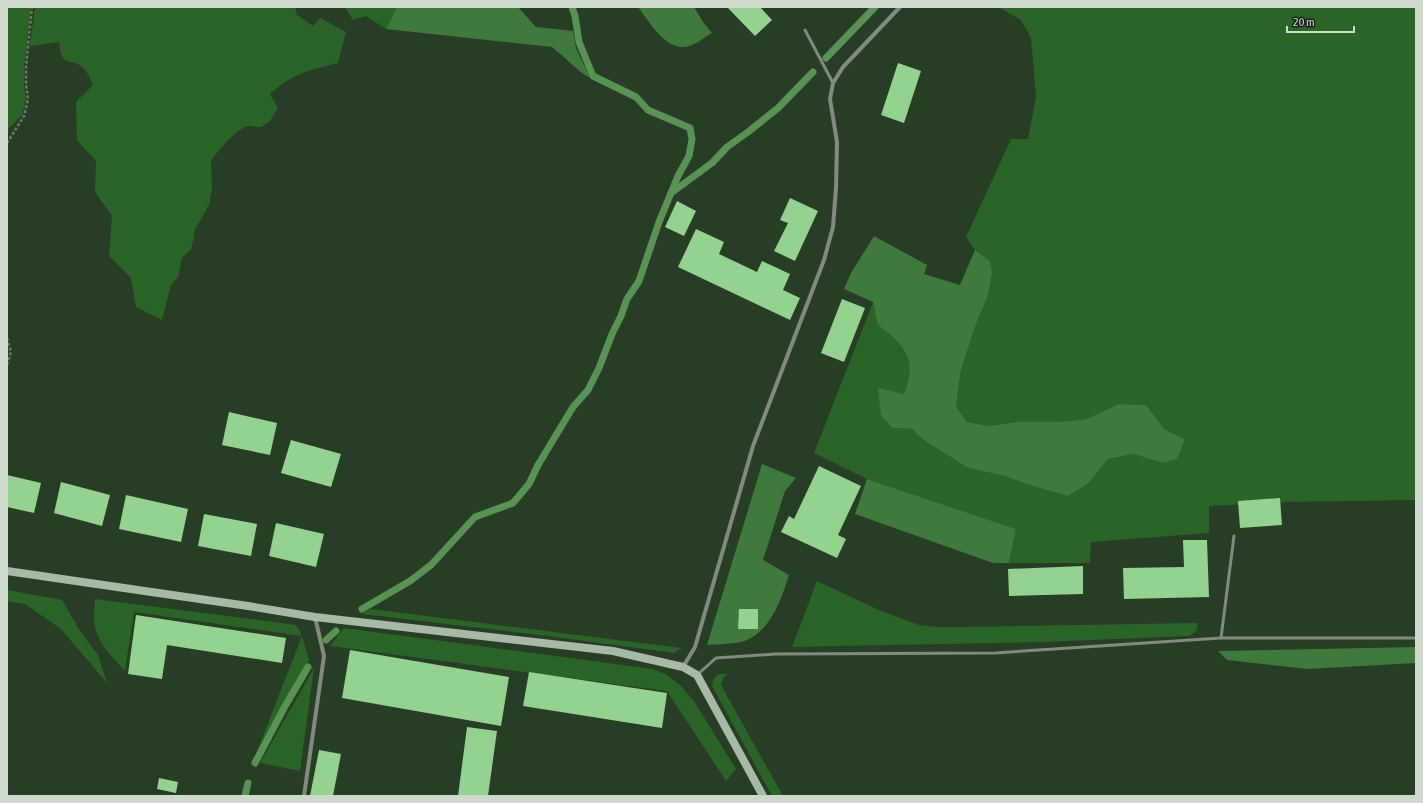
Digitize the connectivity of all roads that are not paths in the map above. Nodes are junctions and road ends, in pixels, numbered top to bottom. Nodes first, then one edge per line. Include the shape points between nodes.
1 (900, 7) edge
2 (805, 30) dead end
3 (833, 83) junction
4 (1234, 536) dead end
5 (7, 571) edge
6 (315, 617) junction
7 (1221, 638) junction
8 (1416, 638) edge
9 (683, 667) junction
10 (697, 675) junction
11 (304, 796) edge
12 (763, 796) edge

1 - 3 street via 843,67
2 - 3 lane
3 - 9 street via 830,99 837,142 833,227 824,260 753,446 695,647
4 - 7 lane
5 - 6 main road
6 - 9 main road via 613,651
6 - 11 street via 324,656
7 - 8 lane
7 - 10 lane via 995,653 776,654 716,658
9 - 10 main road
10 - 12 main road

